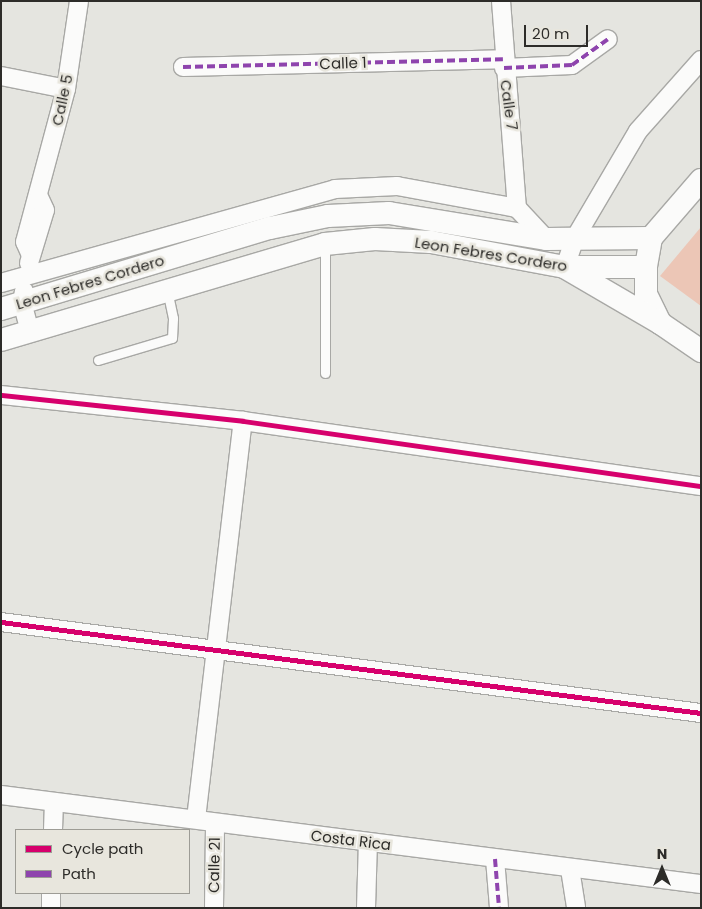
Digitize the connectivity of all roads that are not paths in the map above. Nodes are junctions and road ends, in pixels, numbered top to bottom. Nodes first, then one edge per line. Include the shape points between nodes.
1 (79, 1) edge
2 (501, 1) edge
3 (608, 39) dead end
4 (701, 60) edge
5 (504, 63) junction
6 (182, 67) dead end
7 (1, 76) edge
8 (66, 89) junction
9 (701, 180) edge
10 (517, 208) junction
11 (575, 238) junction
12 (651, 238) junction
13 (546, 239) junction
14 (325, 244) junction
15 (566, 267) junction
16 (646, 267) junction
17 (27, 276) junction
18 (1, 283) edge
19 (167, 290) junction
20 (11, 306) edge
21 (660, 323) junction
22 (30, 331) junction
23 (1, 340) edge
24 (701, 351) edge
25 (98, 360) dead end
26 (325, 373) dead end
27 (1, 396) edge
28 (243, 422) junction
29 (701, 486) edge
30 (1, 622) edge
31 (214, 647) junction
32 (701, 713) edge
33 (1, 795) edge
34 (54, 802) junction
35 (196, 819) junction
36 (215, 823) junction
37 (53, 829) edge
38 (368, 842) junction
39 (495, 860) junction
40 (570, 869) junction
41 (701, 884) edge
42 (51, 894) edge
43 (51, 908) edge
44 (214, 908) edge
45 (366, 908) edge
46 (499, 908) edge
47 (576, 908) edge

1 - 8 street, Calle 5
2 - 5 street, Calle 7
3 - 5 street, Calle 1 via 572,65
4 - 11 street via 638,131
5 - 6 street, Calle 1
5 - 10 street, Calle 7 via 517,169
7 - 8 street
8 - 17 street, Calle 5 via 39,197 32,206 25,242 30,253
9 - 12 street
10 - 13 street
10 - 17 street via 397,186 335,189
11 - 12 street, Leon Febres Cordero
11 - 13 street, Leon Febres Cordero
11 - 15 street
12 - 16 street
13 - 20 street, Leon Febres Cordero via 389,213 328,216 270,228
14 - 15 street, Leon Febres Cordero via 375,239 431,242
14 - 19 street, Leon Febres Cordero
14 - 26 lane
15 - 16 street, Leon Febres Cordero
15 - 21 street
16 - 21 street via 646,294
17 - 18 street
17 - 20 street, Calle 5
19 - 22 street, Leon Febres Cordero
19 - 25 lane via 173,318 172,338
20 - 22 street, Calle 5
21 - 24 street
22 - 23 street, Leon Febres Cordero
27 - 28 street
28 - 29 street
28 - 31 street
30 - 31 street
31 - 32 street
31 - 35 street
33 - 34 street, Costa Rica
34 - 35 street, Costa Rica
34 - 37 street
35 - 36 street, Costa Rica
36 - 38 street, Costa Rica
36 - 44 street, Calle 21
38 - 39 street, Costa Rica
38 - 45 street
39 - 40 street, Costa Rica
39 - 46 street
40 - 41 street, Costa Rica
40 - 47 street
42 - 43 street

